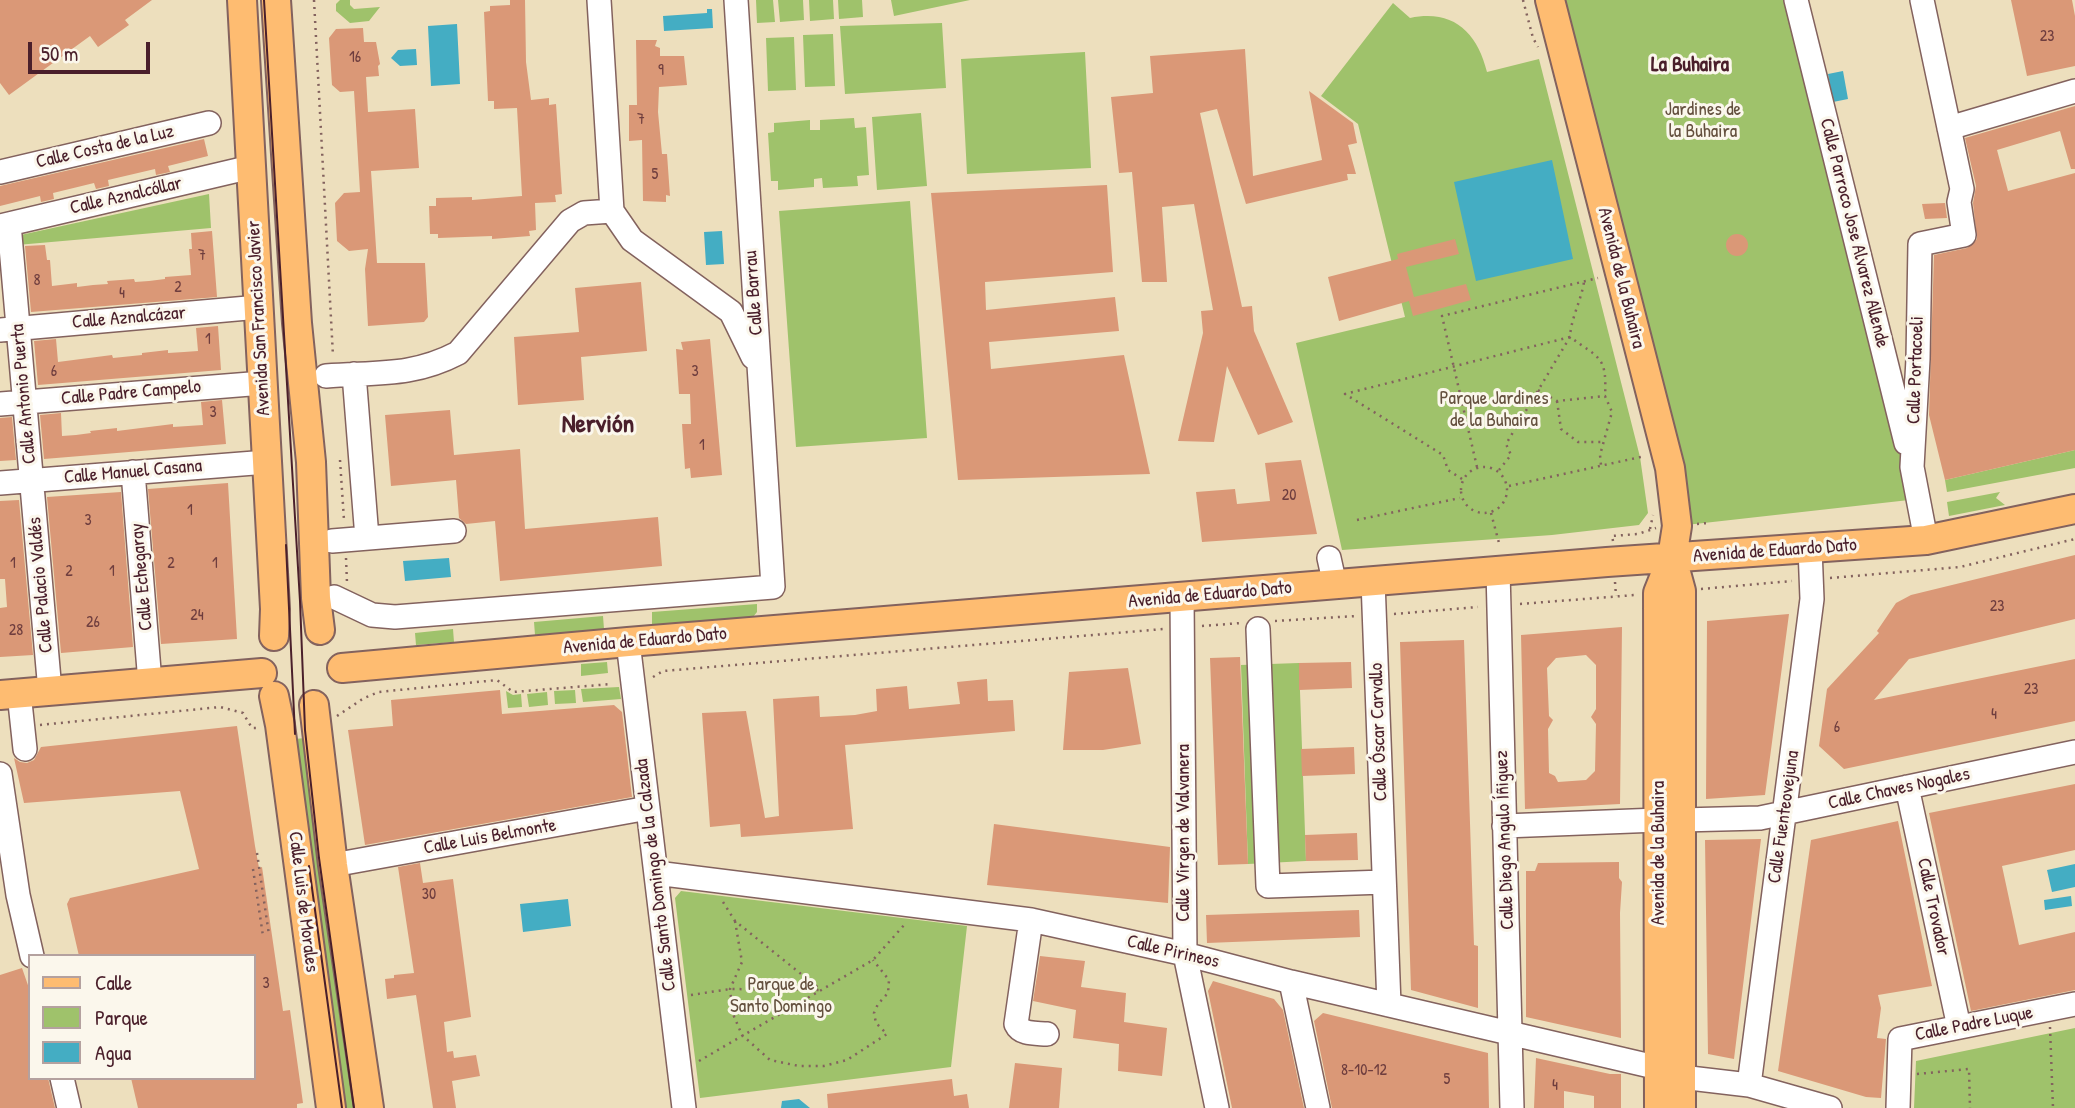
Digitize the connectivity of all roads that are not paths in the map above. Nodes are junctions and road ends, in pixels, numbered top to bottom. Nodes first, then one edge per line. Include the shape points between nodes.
1 (242, 0) edge
2 (276, 0) edge
3 (599, 0) edge
4 (736, 0) edge
5 (1550, 0) edge
6 (1796, 0) edge
7 (1922, 0) edge
8 (2075, 91) edge
9 (209, 122) dead end
10 (1949, 128) junction
11 (251, 167) junction
12 (0, 172) edge
13 (612, 211) junction
14 (4, 225) edge
15 (755, 299) junction
16 (259, 307) junction
17 (731, 312) junction
18 (9, 329) edge
19 (330, 366) road end
20 (759, 373) junction
21 (354, 374) junction
22 (263, 383) junction
23 (25, 402) junction
24 (0, 404) edge
25 (267, 462) junction
26 (1912, 467) junction
27 (133, 472) junction
28 (32, 480) junction
29 (0, 482) edge
30 (2075, 509) edge
31 (454, 531) dead end
32 (368, 538) junction
33 (1926, 540) junction
34 (332, 541) dead end
35 (1810, 548) junction
36 (1672, 558) junction
37 (1498, 572) junction
38 (1373, 582) junction
39 (334, 597) dead end
40 (1182, 597) junction
41 (1259, 624) road end
42 (320, 630) junction
43 (274, 636) junction
44 (628, 642) junction
45 (342, 668) junction
46 (150, 683) junction
47 (268, 685) junction
48 (50, 691) junction
49 (9, 694) edge
50 (326, 711) junction
51 (25, 749) dead end
52 (2075, 752) edge
53 (0, 774) edge
54 (1907, 787) junction
55 (648, 808) junction
56 (1784, 813) junction
57 (1670, 820) junction
58 (1504, 826) junction
59 (333, 865) junction
60 (656, 873) junction
61 (1384, 882) junction
62 (1031, 920) junction
63 (32, 954) edge
64 (1185, 954) junction
65 (1291, 982) junction
66 (2075, 1004) edge
67 (1388, 1005) junction
68 (1959, 1027) junction
69 (1047, 1034) dead end
70 (1511, 1034) junction
71 (1670, 1073) junction
72 (62, 1080) edge
73 (1749, 1085) junction
74 (69, 1108) edge
75 (331, 1108) edge
76 (369, 1108) edge
77 (684, 1108) edge
78 (1217, 1108) edge
79 (1318, 1108) edge
80 (1512, 1108) edge
81 (1659, 1108) edge
82 (1681, 1108) edge
83 (1830, 1108) edge
84 (1898, 1108) edge

1 - 11 main road, Avenida San Francisco Javier
2 - 42 main road, Avenida San Francisco Javier
3 - 13 street
4 - 15 street, Calle Barrau
5 - 36 main road, Avenida de la Buhaira via 1670,468 1677,526
6 - 26 street, Calle Parroco Jose Alvarez Allende
7 - 10 street
8 - 10 street
9 - 12 street, Calle Costa de la Luz
10 - 26 street, Calle Portacoeli via 1962,189 1959,202 1964,235 1920,244
11 - 14 street, Calle Aznalcóllar
11 - 16 main road, Avenida San Francisco Javier
13 - 17 street via 632,240
13 - 21 street via 584,213 570,221 458,353 413,371
14 - 18 street, Calle Antonio Puerta
15 - 17 street via 743,310
15 - 20 street, Calle Barrau
16 - 18 street, Calle Aznalcázar
16 - 22 main road, Avenida San Francisco Javier
17 - 20 street
18 - 23 street, Calle Antonio Puerta
19 - 21 street
20 - 39 street, Calle Barrau via 773,587 395,617 372,615
21 - 32 street
22 - 23 street, Calle Padre Campelo
22 - 25 main road, Avenida San Francisco Javier
23 - 24 street, Calle Padre Campelo
23 - 28 street, Calle Antonio Puerta
25 - 27 street, Calle Manuel Casana
25 - 43 main road, Avenida San Francisco Javier
26 - 33 street, Calle Portacoeli
27 - 28 street, Calle Manuel Casana
27 - 46 street, Calle Echegaray
28 - 29 street, Calle Manuel Casana
28 - 48 street, Calle Palacio Valdés
30 - 33 main road, Avenida de Eduardo Dato
31 - 32 street
32 - 34 street
33 - 35 main road, Avenida de Eduardo Dato
35 - 36 main road, Avenida de Eduardo Dato
35 - 56 street, Calle Fuenteovejuna via 1812,599
36 - 37 main road, Avenida de Eduardo Dato
36 - 57 main road, Avenida de la Buhaira via 1658,593
37 - 38 main road, Avenida de Eduardo Dato
37 - 58 street, Calle Diego Angulo Íñiguez
38 - 40 main road, Avenida de Eduardo Dato via 1332,571
38 - 61 street, Calle Óscar Carvallo
40 - 44 main road, Avenida de Eduardo Dato
40 - 64 street, Calle Virgen de Valvanera
41 - 61 street via 1268,886
42 - 43 main road via 288,628
42 - 45 main road via 335,643
43 - 47 main road via 265,651
44 - 45 main road, Avenida de Eduardo Dato
44 - 55 street, Calle Santo Domingo de la Calzada
45 - 50 main road via 340,680 325,700
46 - 47 main road
46 - 48 main road
47 - 50 main road via 293,706
47 - 75 main road, Calle Luis de Morales via 280,725
48 - 49 main road
49 - 51 street
50 - 59 main road, Calle Luis de Morales
52 - 54 street, Calle Chaves Nogales
53 - 63 street
54 - 56 street, Calle Chaves Nogales
54 - 68 street, Calle Trovador
55 - 59 street, Calle Luis Belmonte
55 - 60 street, Calle Santo Domingo de la Calzada
56 - 57 street, Calle Chaves Nogales via 1760,818
56 - 73 street, Calle Fuenteovejuna
57 - 58 street, Calle Chaves Nogales
57 - 71 main road, Avenida de la Buhaira
58 - 70 street, Calle Diego Angulo Íñiguez
59 - 76 main road, Calle Luis de Morales
60 - 62 street, Calle Pirineos
60 - 77 street, Calle Santo Domingo de la Calzada
61 - 67 street, Calle Óscar Carvallo
62 - 64 street, Calle Pirineos
62 - 69 street via 1016,1024 1020,1031
64 - 65 street, Calle Pirineos
64 - 78 street, Calle Virgen de Valvanera
65 - 67 street, Calle Pirineos
65 - 79 street
66 - 68 street, Calle Padre Luque
67 - 70 street, Calle Pirineos
68 - 84 street, Calle Padre Luque via 1900,1040
70 - 71 street, Calle Pirineos
70 - 80 street, Calle Diego Angulo Íñiguez
71 - 73 street, Calle Pirineos
71 - 81 main road, Avenida de la Buhaira
71 - 82 main road, Avenida de la Buhaira
72 - 74 street
73 - 83 street, Calle Pirineos

